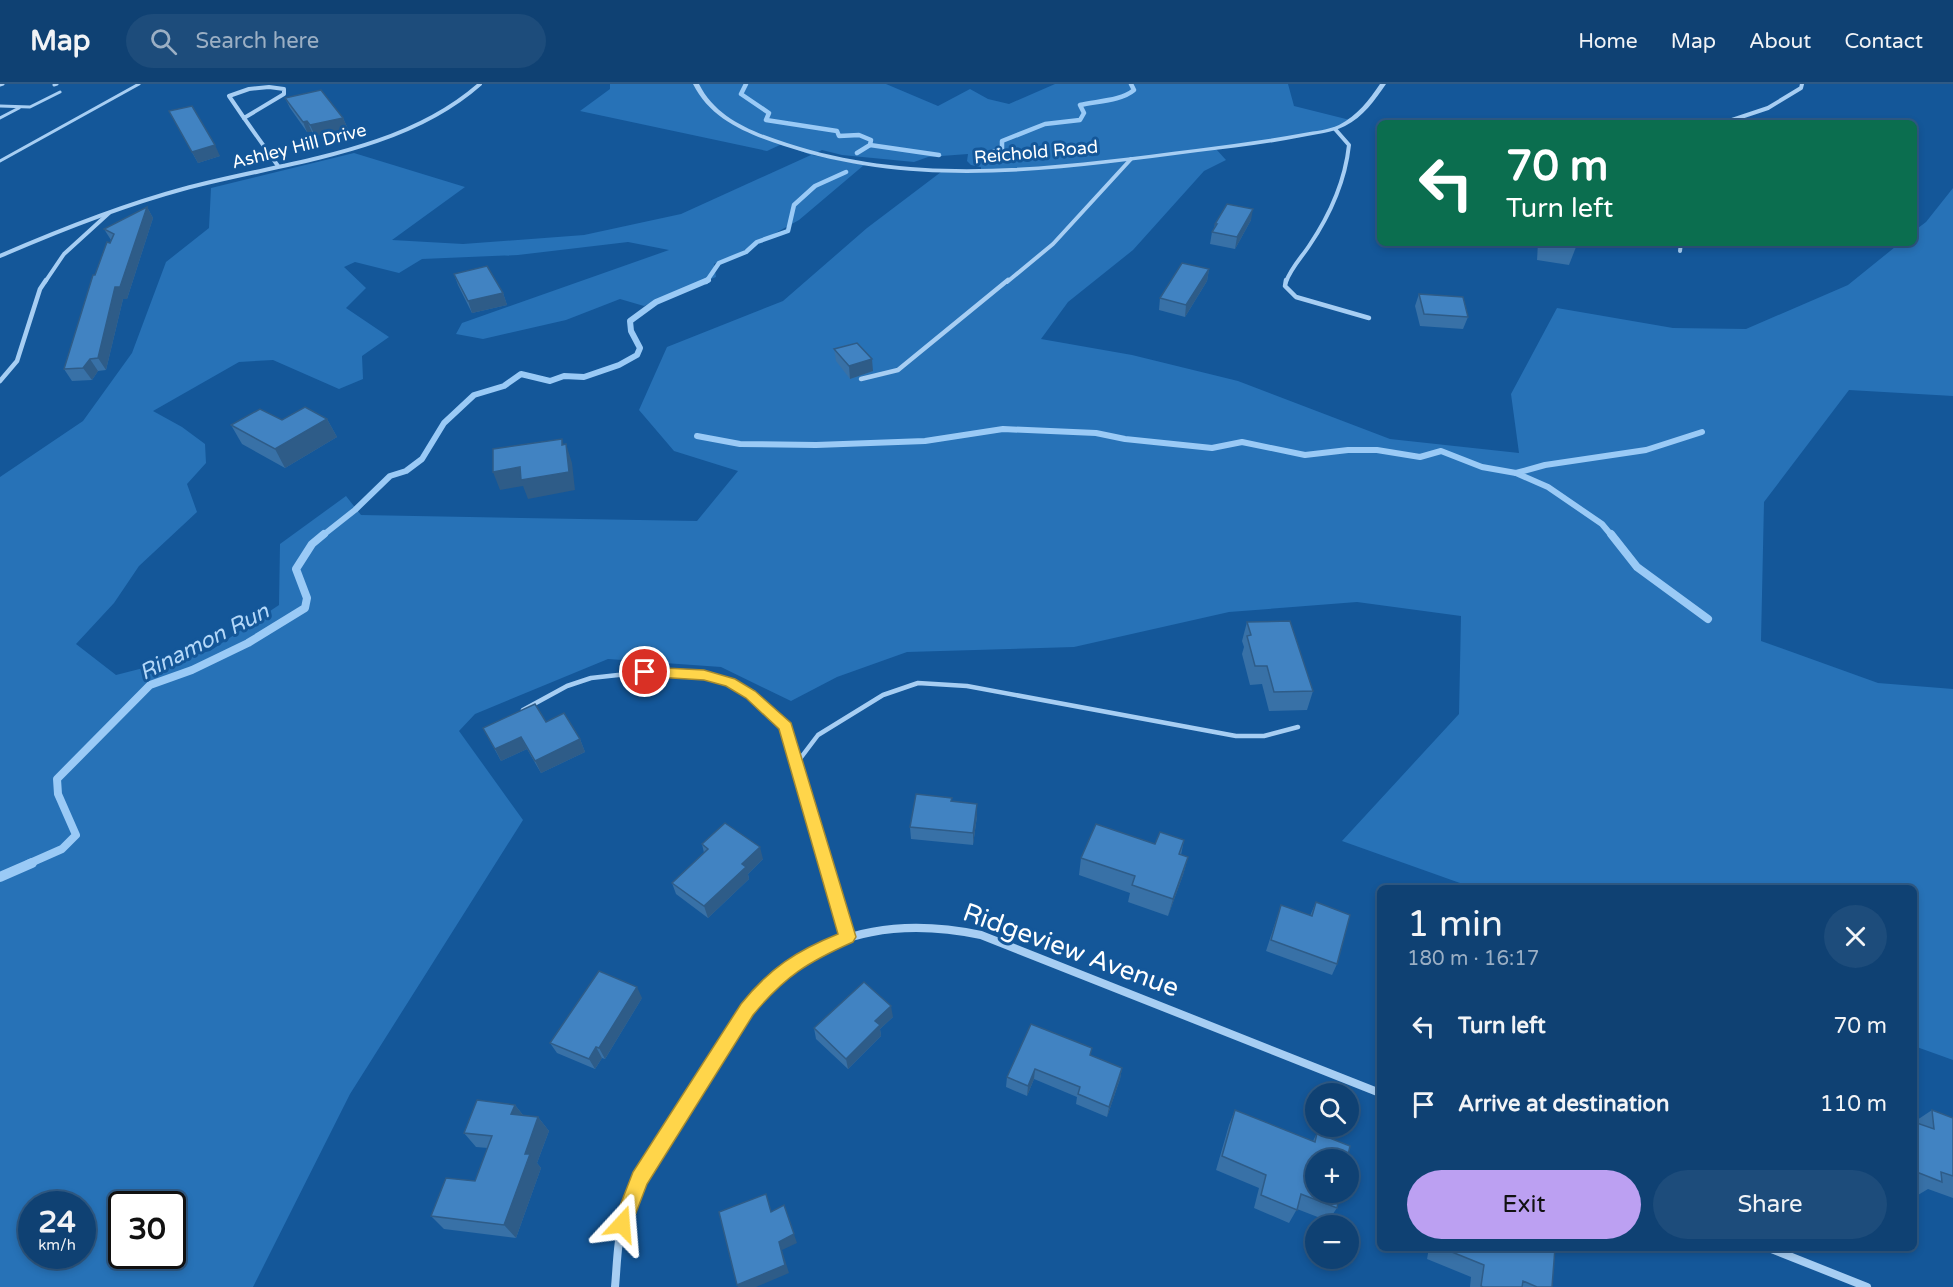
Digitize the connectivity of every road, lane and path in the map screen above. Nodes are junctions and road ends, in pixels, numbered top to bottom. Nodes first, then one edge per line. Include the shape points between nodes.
1 (139, 84) edge
2 (480, 84) edge
3 (696, 84) edge
4 (1383, 84) edge
5 (1802, 84) edge
6 (60, 92) dead end
7 (0, 106) edge
8 (19, 108) junction
9 (0, 118) edge
10 (244, 118) junction
11 (1731, 120) edge
12 (1335, 129) junction
13 (1131, 159) junction
14 (0, 160) edge
15 (278, 166) junction
16 (112, 211) junction
17 (1680, 246) edge
18 (1680, 251) dead end
19 (0, 256) edge
20 (1369, 318) dead end
21 (861, 379) dead end
22 (0, 381) edge
23 (513, 716) edge
24 (1298, 727) dead end
25 (796, 764) junction
26 (848, 937) junction
27 (1377, 1092) edge
28 (1777, 1251) edge
29 (615, 1287) edge
30 (1867, 1287) edge

1 - 14 lane
2 - 15 street, Ashley Hill Drive via 465,100 417,127 364,145
3 - 13 street, Reichold Road via 700,95 716,111 745,129 801,152 873,166 958,174
4 - 12 street, Reichold Road via 1371,104
5 - 11 street via 1779,102
6 - 8 lane
7 - 8 lane
8 - 9 lane
10 - 10 street via 229,96 268,85 284,88 284,94
10 - 15 street
12 - 13 street, Reichold Road
12 - 20 street via 1349,145 1348,166 1333,207 1287,273 1285,286 1296,297
13 - 21 street via 1053,244 898,370
15 - 16 street, Ashley Hill Drive
16 - 19 street, Ashley Hill Drive
16 - 22 street, Ashley Hill Drive via 64,254 40,289 17,361
17 - 18 street
23 - 25 lane via 567,686 591,678 645,672 704,675 731,682 751,694 786,727
24 - 25 lane via 1264,736 1236,736 967,686 918,682 883,695 818,735
25 - 26 lane
26 - 27 street, Ridgeview Avenue via 917,925 951,927 981,935
26 - 29 street, Ridgeview Avenue via 789,967 747,1009 636,1185 622,1224
28 - 30 street

